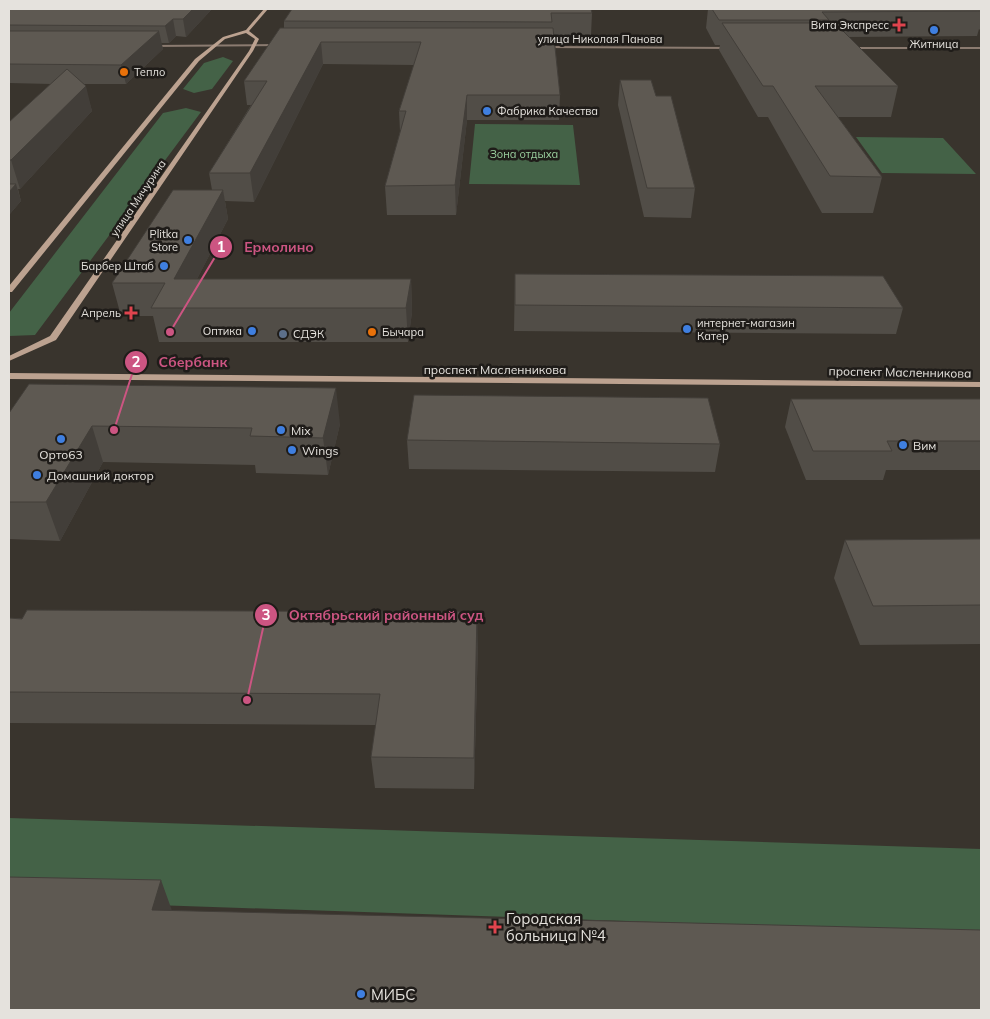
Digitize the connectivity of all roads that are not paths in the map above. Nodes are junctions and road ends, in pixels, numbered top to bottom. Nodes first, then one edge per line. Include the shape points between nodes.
1 (266, 9) edge
2 (247, 31) junction
3 (255, 45) junction
4 (148, 46) edge
5 (214, 46) junction
6 (284, 46) edge
7 (540, 47) edge
8 (740, 48) edge
9 (840, 48) edge
10 (981, 48) edge
11 (9, 290) edge
12 (9, 359) edge
13 (9, 376) edge
14 (981, 385) edge

1 - 2 main road
2 - 3 main road via 257,39
2 - 5 main road via 224,38
3 - 5 street
3 - 6 street
3 - 12 main road, улица Мичурина via 54,338
4 - 5 street
5 - 11 main road via 192,66
7 - 8 street, улица Николая Панова
9 - 10 street
13 - 14 main road, проспект Масленникова

